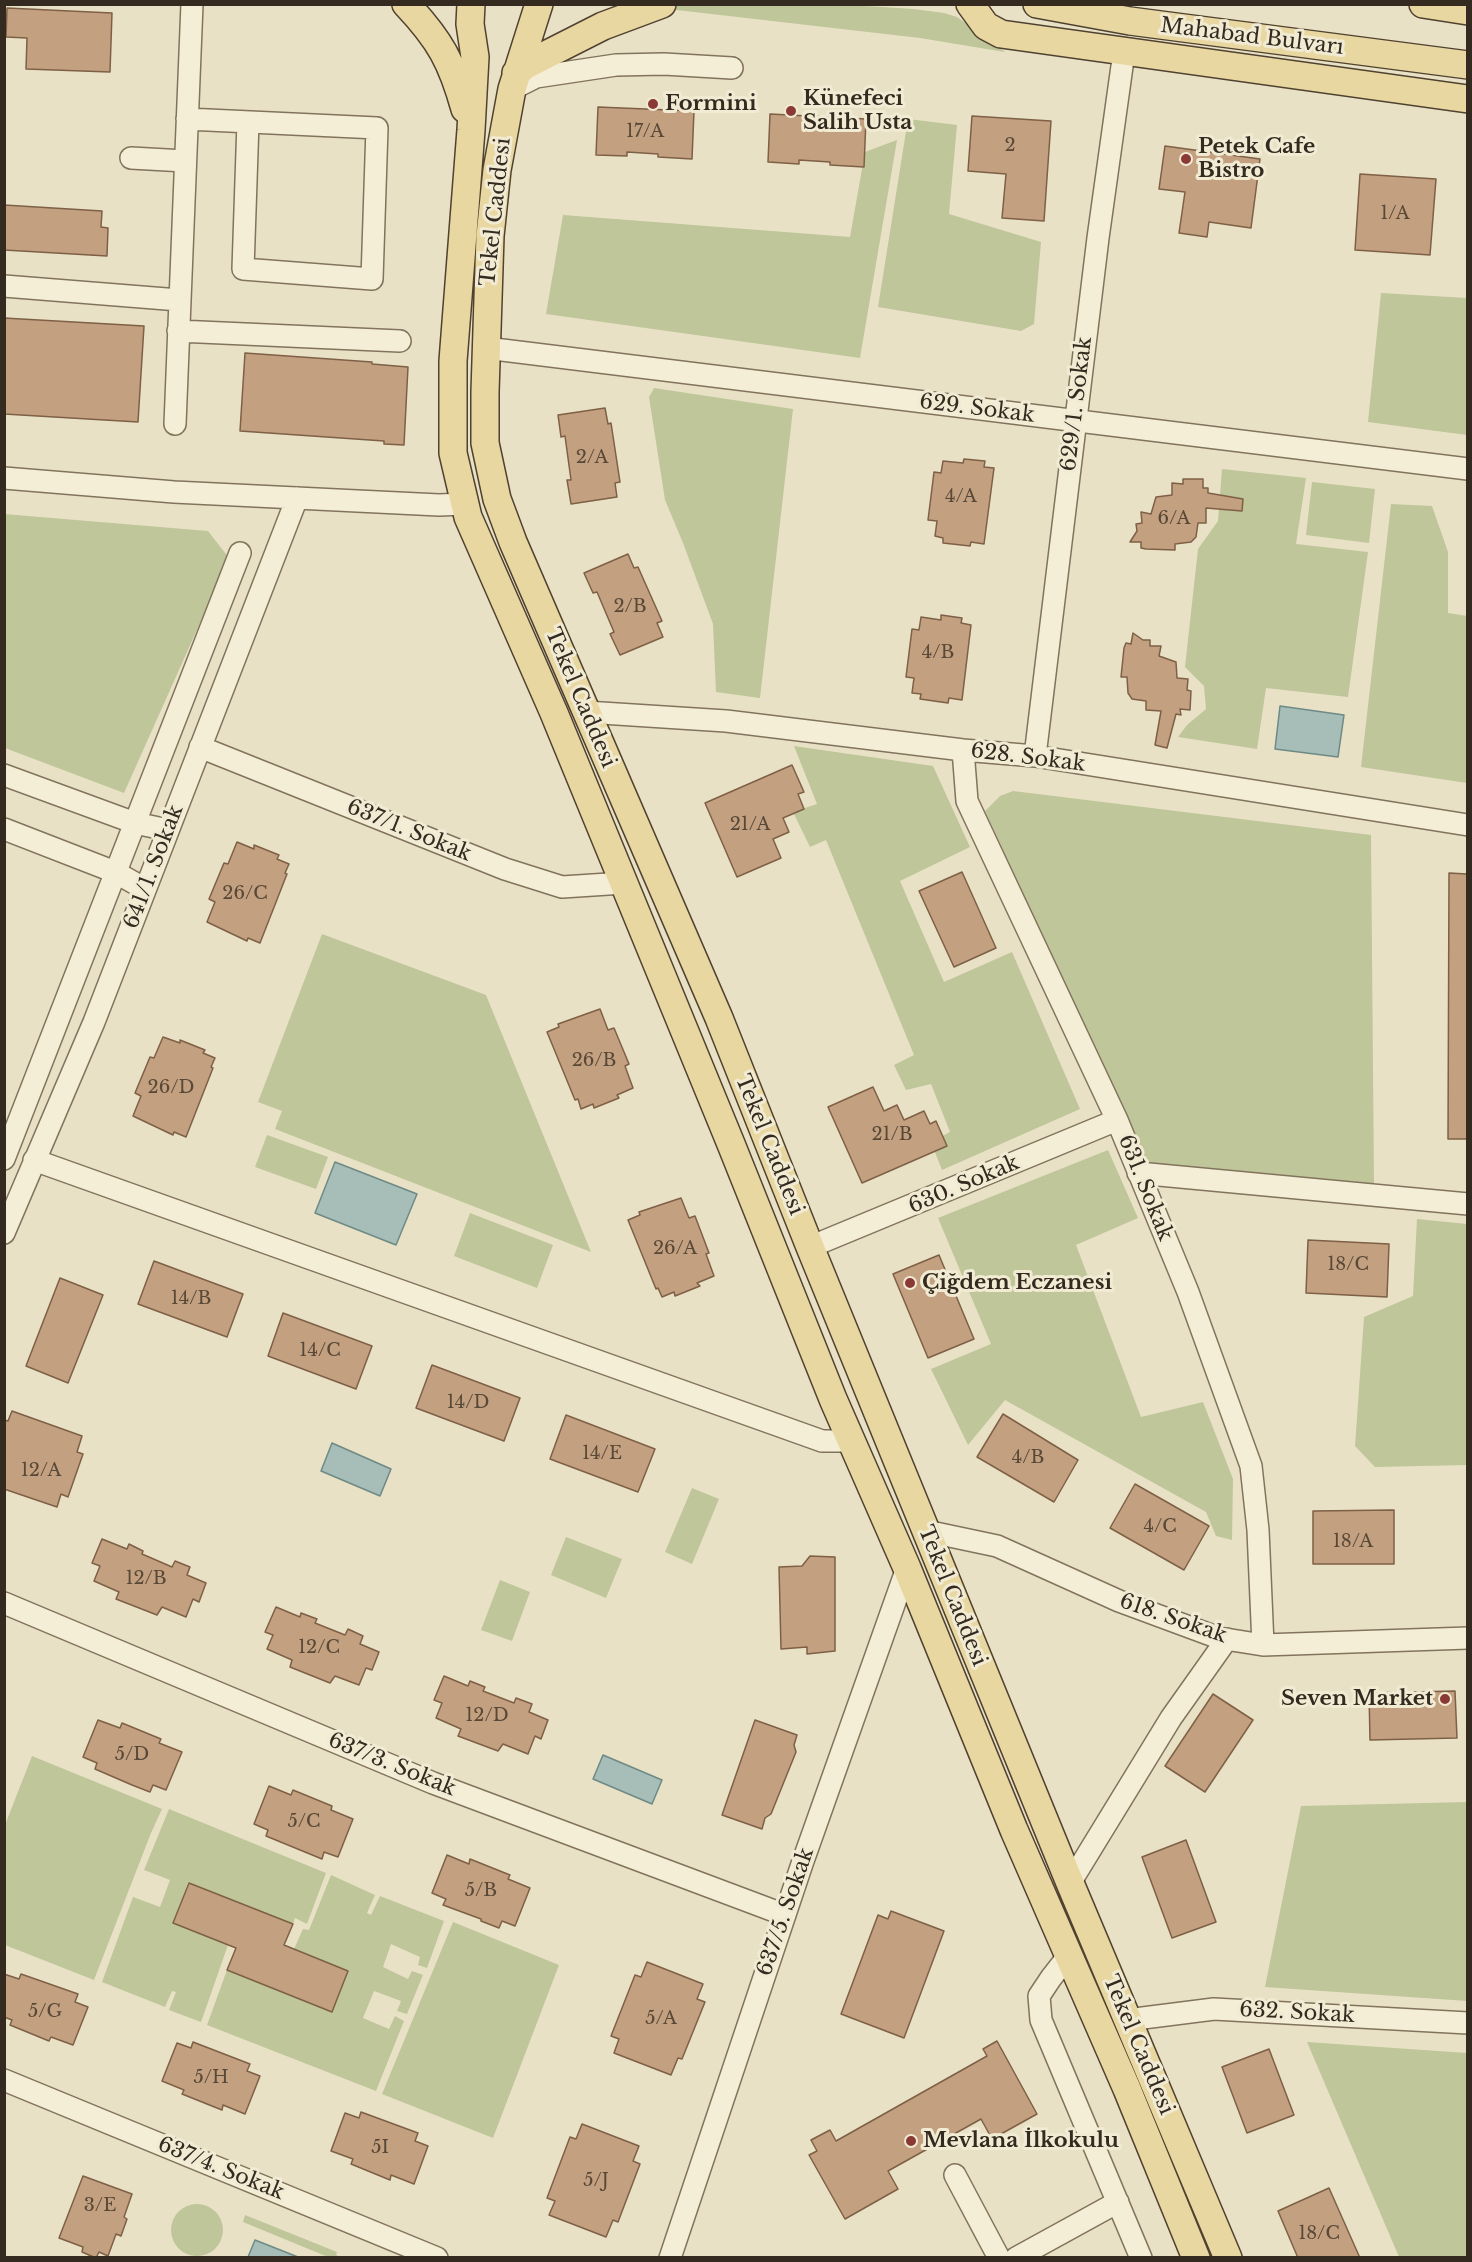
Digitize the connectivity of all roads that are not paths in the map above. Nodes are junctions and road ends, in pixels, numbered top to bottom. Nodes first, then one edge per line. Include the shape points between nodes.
1 (192, 4) edge
2 (406, 4) edge
3 (471, 4) edge
4 (539, 4) edge
5 (662, 4) edge
6 (970, 4) edge
7 (1037, 4) edge
8 (1423, 4) edge
9 (1467, 11) edge
10 (1124, 52) junction
11 (1467, 65) edge
12 (732, 68) dead end
13 (514, 81) junction
14 (1467, 99) edge
15 (187, 119) junction
16 (248, 122) junction
17 (471, 130) junction
18 (132, 158) dead end
19 (185, 160) junction
20 (4, 286) edge
21 (179, 300) junction
22 (178, 331) junction
23 (400, 341) dead end
24 (486, 348) junction
25 (1075, 421) junction
26 (175, 424) dead end
27 (1467, 469) edge
28 (4, 478) edge
29 (297, 498) junction
30 (465, 504) junction
31 (240, 553) dead end
32 (586, 712) junction
33 (200, 747) junction
34 (963, 750) junction
35 (1035, 756) junction
36 (4, 775) edge
37 (135, 823) junction
38 (1467, 825) edge
39 (4, 829) edge
40 (168, 831) junction
41 (115, 873) junction
42 (624, 883) junction
43 (146, 889) junction
44 (1117, 1120) junction
45 (4, 1159) edge
46 (34, 1160) junction
47 (1138, 1173) junction
48 (1467, 1204) edge
49 (4, 1233) edge
50 (810, 1248) junction
51 (850, 1441) junction
52 (926, 1531) junction
53 (907, 1568) junction
54 (4, 1603) edge
55 (1467, 1638) edge
56 (1227, 1639) junction
57 (1263, 1645) junction
58 (1070, 1883) junction
59 (785, 1915) junction
60 (1069, 1955) junction
61 (1127, 2020) junction
62 (1467, 2023) edge
63 (4, 2080) edge
64 (955, 2175) dead end
65 (1118, 2202) junction
66 (437, 2258) edge
67 (670, 2258) edge
68 (999, 2258) edge
69 (1016, 2258) edge
70 (1141, 2258) edge
71 (1196, 2258) edge
72 (1228, 2258) edge

1 - 15 street
2 - 17 main road via 437,40 456,76
3 - 17 main road via 475,57
4 - 13 main road, Tekel Caddesi
5 - 13 main road via 603,26 526,64
6 - 10 main road via 986,26 1001,34
7 - 11 main road, Mahabad Bulvarı via 1130,21
8 - 9 main road
10 - 14 main road
10 - 25 street, 629/1. Sokak
12 - 13 street via 616,65
13 - 24 main road, Tekel Caddesi via 497,170 490,236
15 - 16 street
15 - 19 street
16 - 16 street via 243,269 372,279 377,128
17 - 30 main road via 453,361 453,453
18 - 19 street
19 - 21 street
20 - 21 street
21 - 22 street
22 - 23 street
22 - 26 street
24 - 25 street, 629. Sokak
24 - 32 main road, Tekel Caddesi via 485,443 497,499
25 - 27 street, 629. Sokak
25 - 35 street, 629/1. Sokak
28 - 29 street
29 - 30 street
29 - 33 street, 641/1. Sokak
30 - 42 main road
31 - 37 street
32 - 34 street, 628. Sokak via 726,721
32 - 50 main road, Tekel Caddesi via 718,1018
33 - 40 street, 641/1. Sokak
33 - 42 street, 637/1. Sokak via 505,869 562,887
34 - 35 street, 628. Sokak
34 - 44 street, 631. Sokak via 967,801
35 - 38 street, 628. Sokak
36 - 37 street
37 - 40 street
37 - 41 street
39 - 41 street
40 - 43 street, 641/1. Sokak
41 - 43 street
41 - 45 street
42 - 51 main road
43 - 46 street, 641/1. Sokak
44 - 47 street, 631. Sokak
44 - 50 street, 630. Sokak
46 - 49 street, 641/1. Sokak
46 - 51 street via 822,1441
47 - 48 street
47 - 57 street, 631. Sokak via 1188,1292 1251,1466
50 - 52 main road, Tekel Caddesi
51 - 53 main road
52 - 56 street, 618. Sokak via 997,1546 1119,1601
52 - 58 main road, Tekel Caddesi
53 - 59 street, 637/5. Sokak
53 - 60 main road
54 - 59 street, 637/3. Sokak via 434,1783
55 - 57 street, 618. Sokak
56 - 57 street, 618. Sokak
56 - 58 street via 1171,1718
58 - 61 main road, Tekel Caddesi
59 - 67 street, 637/5. Sokak
60 - 65 street via 1040,1996 1041,2020
60 - 71 main road
61 - 62 street, 632. Sokak via 1214,2009
61 - 72 main road, Tekel Caddesi
63 - 66 street, 637/4. Sokak
64 - 68 street
65 - 69 street
65 - 70 street

